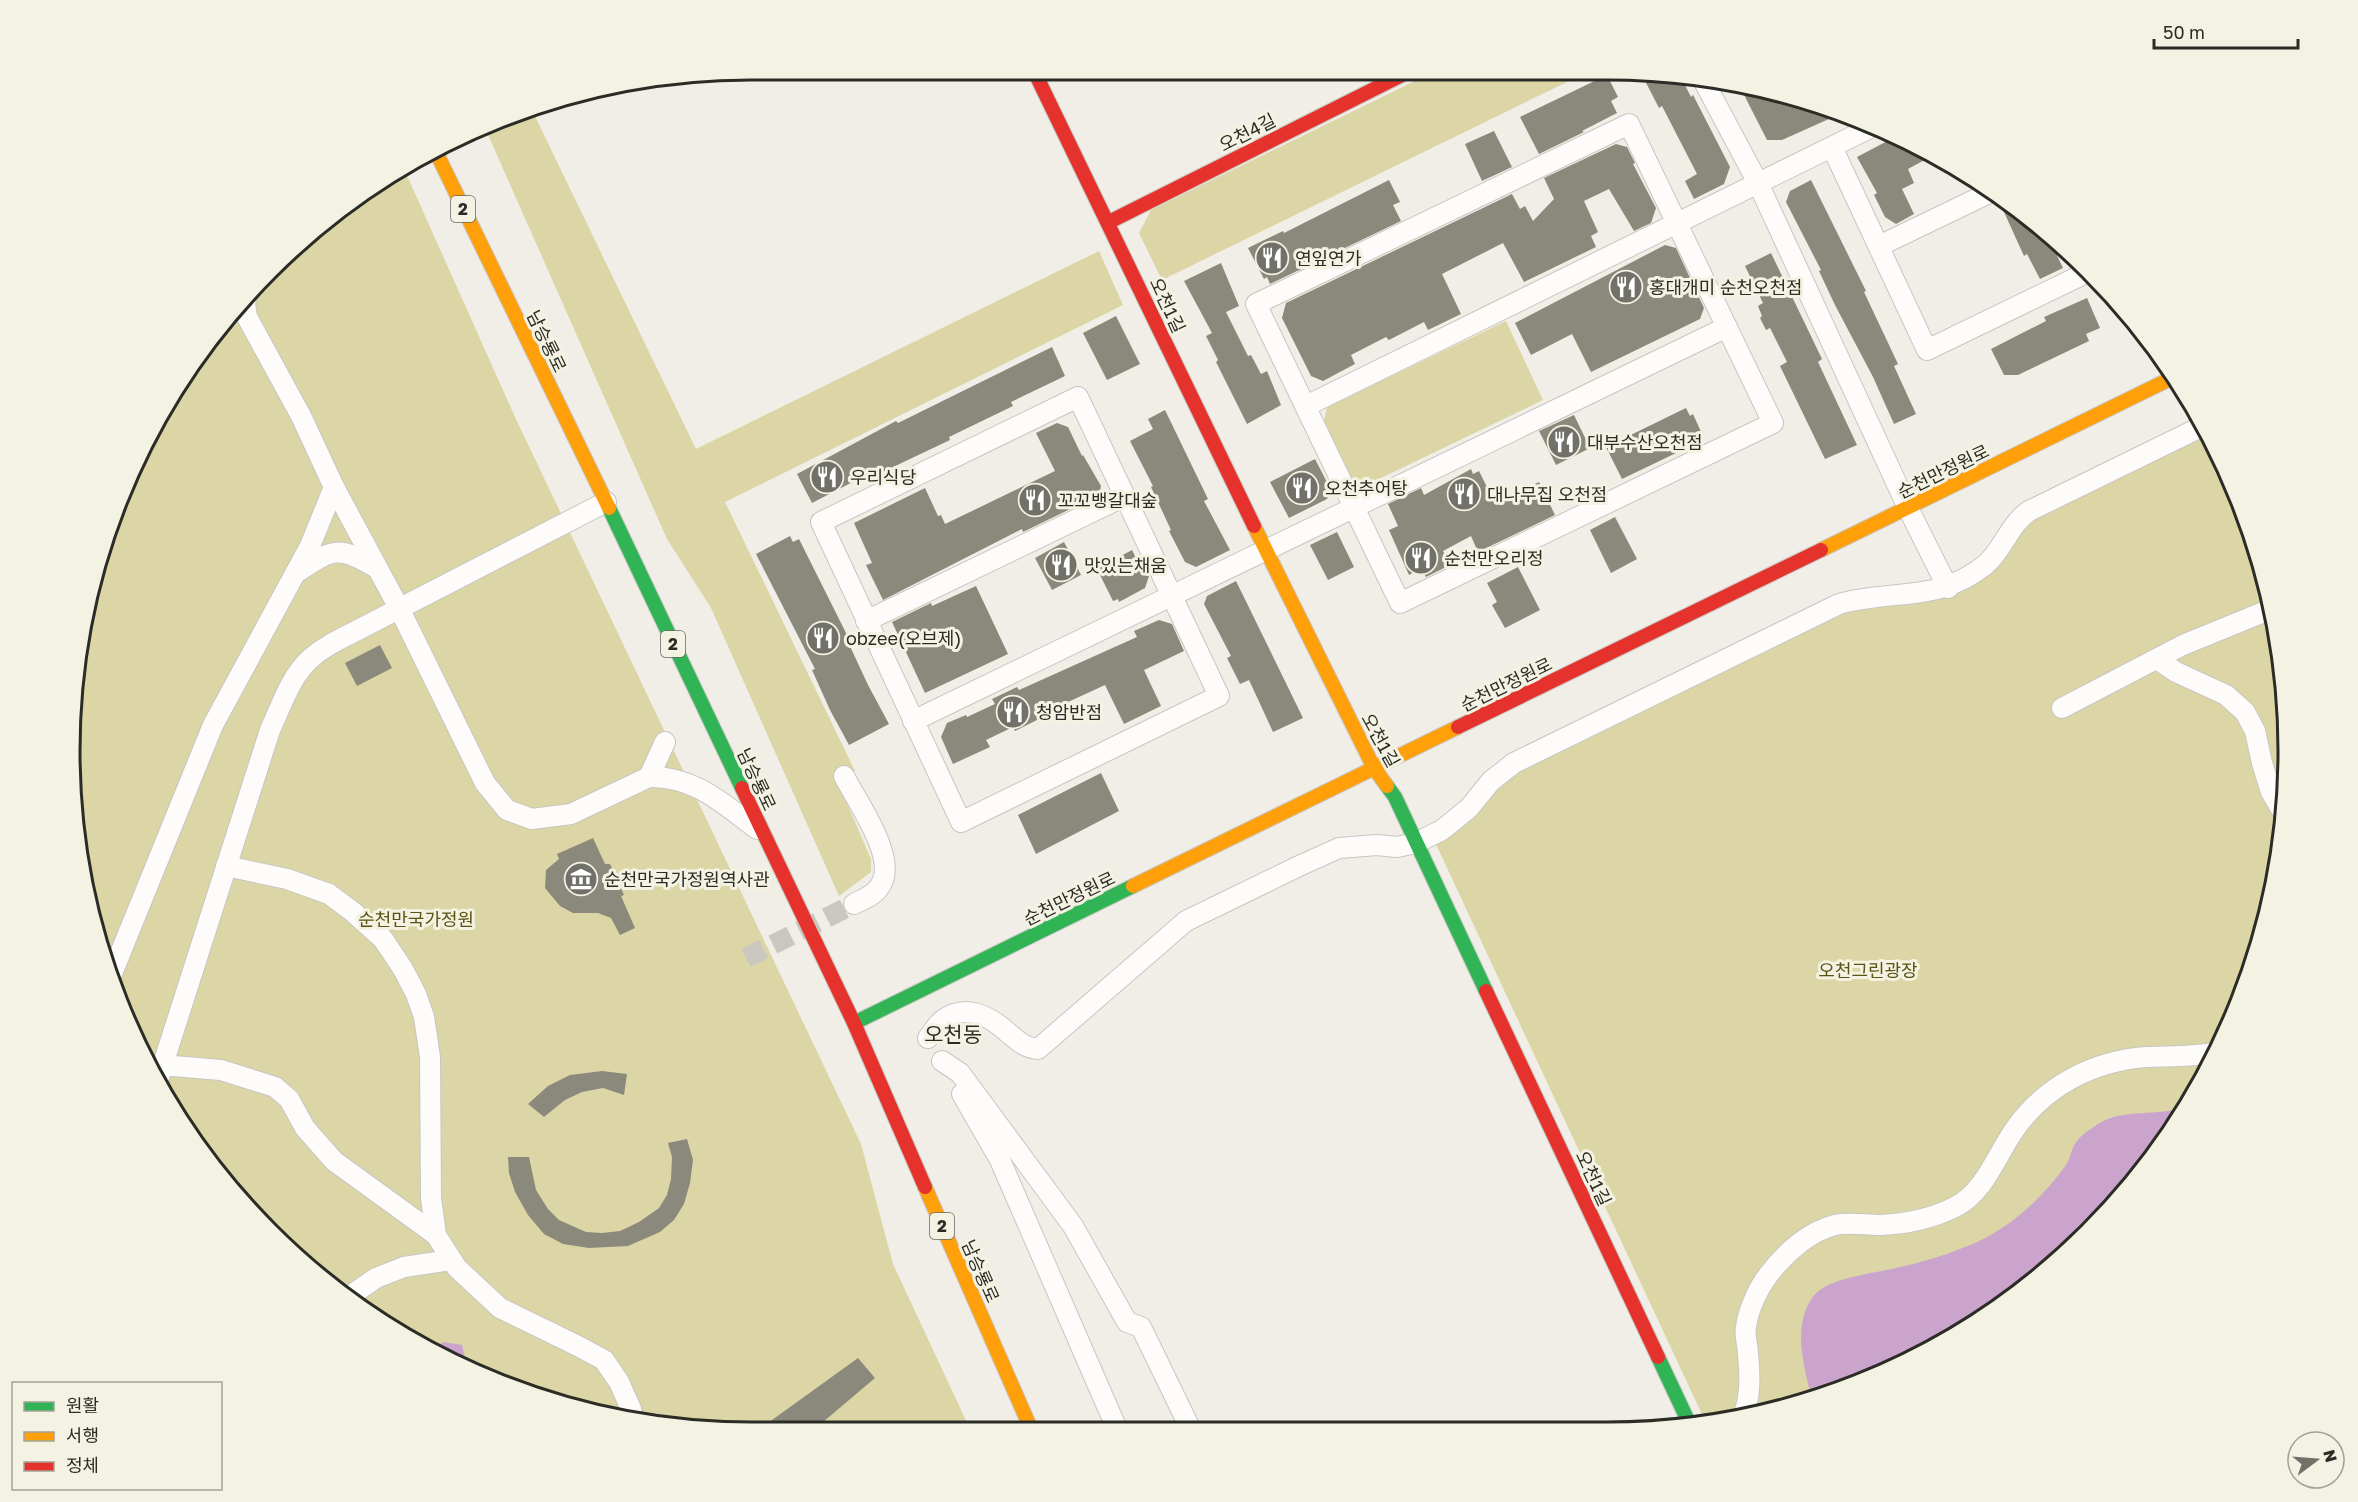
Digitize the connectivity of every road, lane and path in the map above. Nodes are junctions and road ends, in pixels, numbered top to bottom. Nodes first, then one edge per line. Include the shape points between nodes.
1 (1038, 80) edge
2 (1392, 80) edge
3 (1707, 87) edge
4 (1864, 131) edge
5 (1832, 147) junction
6 (438, 157) edge
7 (1758, 183) junction
8 (1984, 196) edge
9 (1109, 222) junction
10 (1677, 222) junction
11 (1879, 246) junction
12 (2081, 275) edge
13 (246, 308) edge
14 (1727, 327) junction
15 (2167, 381) edge
16 (1305, 406) junction
17 (2196, 429) edge
18 (334, 487) junction
19 (1125, 496) junction
20 (606, 502) junction
21 (1354, 507) junction
22 (1908, 508) junction
23 (1265, 550) junction
24 (377, 568) junction
25 (296, 572) junction
26 (1948, 588) junction
27 (1172, 595) junction
28 (399, 608) junction
29 (2264, 612) edge
30 (866, 621) junction
31 (2157, 659) junction
32 (2062, 708) dead end
33 (913, 721) junction
34 (665, 742) dead end
35 (1374, 768) junction
36 (844, 776) dead end
37 (649, 777) junction
38 (2277, 800) edge
39 (763, 834) junction
40 (1416, 843) junction
41 (226, 867) junction
42 (854, 904) tunnel mouth
43 (115, 967) edge
44 (854, 1023) junction
45 (2205, 1055) edge
46 (942, 1061) junction
47 (160, 1069) edge
48 (164, 1076) edge
49 (436, 1235) junction
50 (451, 1260) junction
51 (355, 1293) edge
52 (1746, 1408) edge
53 (632, 1412) edge
54 (1687, 1418) edge
55 (1028, 1422) edge
56 (1114, 1422) edge
57 (1187, 1422) edge

1 - 9 main road, 오천1길
2 - 9 main road, 오천4길
3 - 7 street
4 - 5 street
5 - 7 street
5 - 11 street
6 - 20 main road, 남승룡로 / 2
7 - 10 street
7 - 22 street
8 - 11 street
9 - 23 main road, 오천1길
10 - 14 street
10 - 16 street
10 - 16 street via 1629,124 1256,304
11 - 12 street via 1927,350
13 - 18 street
14 - 21 street
14 - 21 street via 1773,423 1400,603
15 - 22 main road, 순천만정원로
16 - 21 street
17 - 26 street via 2029,511 2010,529 1986,564
18 - 24 street
18 - 25 street
19 - 27 street
19 - 30 street
19 - 30 street via 1078,397 821,522
20 - 28 street
20 - 39 main road, 남승룡로 / 2
21 - 23 street
22 - 26 street
22 - 35 main road, 순천만정원로
23 - 27 street
23 - 35 main road, 오천1길
24 - 25 street via 341,551 318,558
24 - 28 street
25 - 43 street via 213,725
26 - 40 street via 1852,600 1812,616 1514,763 1491,781 1458,818
27 - 33 street
27 - 33 street via 1219,696 961,822
28 - 37 street via 485,783 507,810 532,819 571,814
28 - 41 street via 325,647 308,661 270,730
29 - 31 street
30 - 33 street
31 - 32 street
31 - 38 street via 2226,695 2245,712 2255,730 2268,785
34 - 37 street
35 - 40 main road, 오천1길 via 1395,797
35 - 44 main road, 순천만정원로
36 - 42 street via 886,861 882,884 876,892
37 - 39 street via 683,780 703,789
39 - 44 main road, 남승룡로 / 2
40 - 46 street via 1340,848 1199,914 1168,935 1038,1049 1019,1043 979,1013 968,1011 943,1020 926,1035
40 - 54 main road, 오천1길
41 - 47 street
41 - 49 street via 287,879 329,894 383,939 403,969 424,1017 429,1057 430,1198
44 - 55 main road, 남승룡로 / 2
45 - 52 street via 2122,1060 2073,1077 2052,1089 2034,1107 2016,1127 1976,1191 1955,1207 1902,1223 1838,1225 1810,1236 1768,1274 1745,1327 1750,1386
46 - 56 street via 1000,1160
46 - 57 street via 960,1073 1073,1226 1126,1322 1141,1327
48 - 49 street via 221,1070 275,1087 289,1099 305,1128 334,1161
49 - 50 street
50 - 51 street via 404,1267 376,1278
50 - 53 street via 500,1308 604,1360

